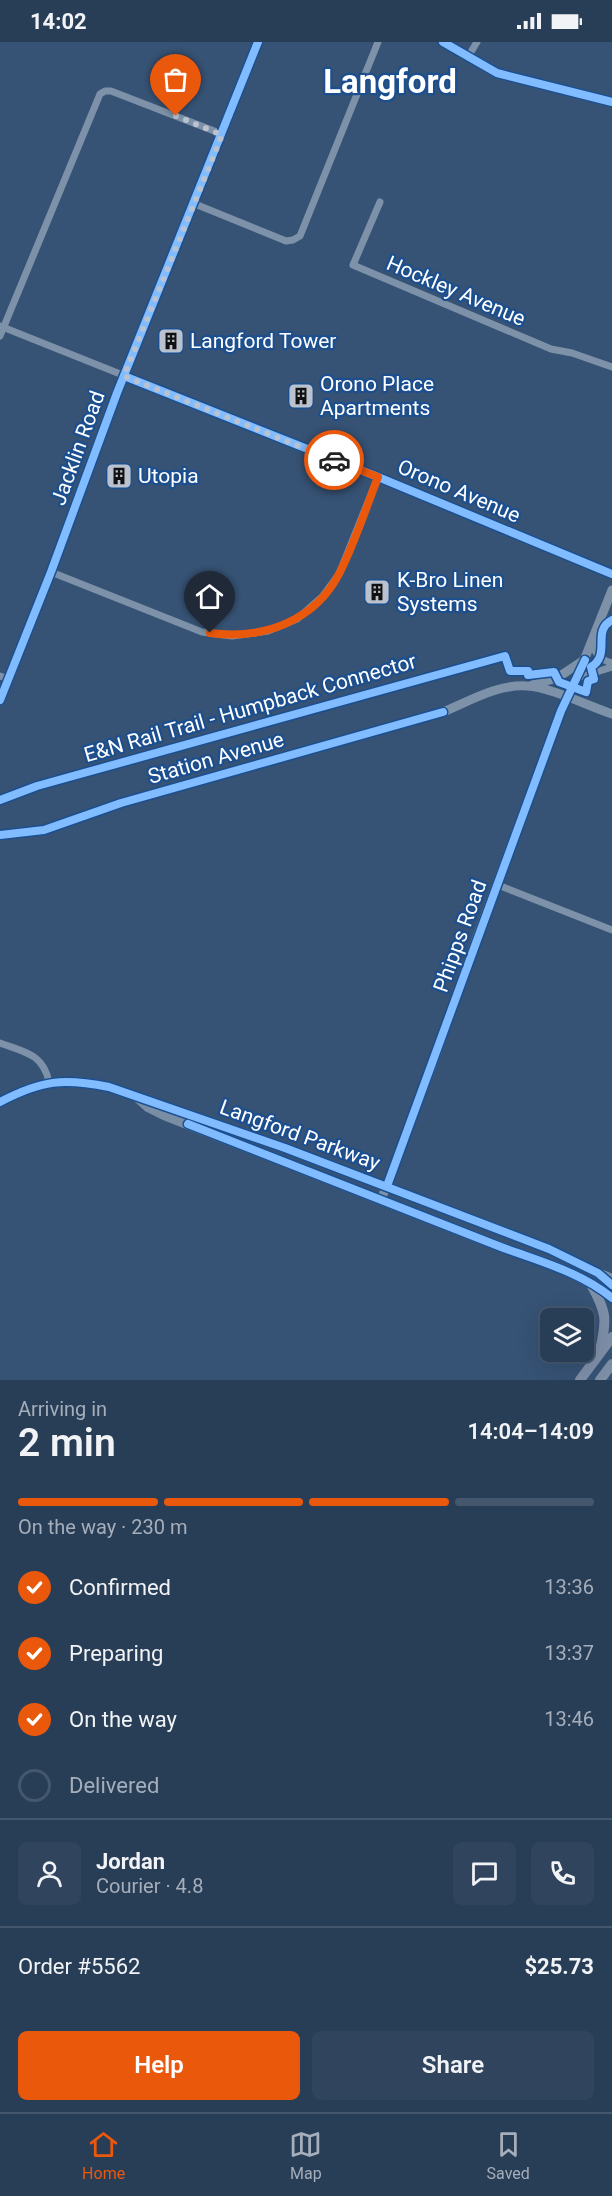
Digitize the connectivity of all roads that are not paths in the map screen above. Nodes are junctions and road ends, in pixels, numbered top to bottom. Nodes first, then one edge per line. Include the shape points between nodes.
1 (258, 42) edge
2 (378, 42) edge
3 (443, 42) edge
4 (477, 42) edge
5 (468, 57) junction
6 (612, 102) edge
7 (222, 135) junction
8 (380, 202) dead end
9 (195, 204) junction
10 (2, 326) edge
11 (0, 336) edge
12 (612, 367) edge
13 (124, 376) junction
14 (378, 477) junction
15 (51, 572) junction
16 (612, 574) edge
17 (612, 590) edge
18 (592, 642) junction
19 (585, 660) junction
20 (612, 665) edge
21 (4, 678) edge
22 (578, 678) junction
23 (530, 686) junction
24 (567, 698) junction
25 (0, 700) edge
26 (612, 714) edge
27 (0, 835) edge
28 (498, 885) junction
29 (612, 930) edge
30 (0, 1043) edge
31 (49, 1082) junction
32 (138, 1098) junction
33 (0, 1102) edge
34 (387, 1186) junction
35 (381, 1200) junction
36 (598, 1273) junction
37 (612, 1279) edge
38 (591, 1284) junction
39 (612, 1285) edge
40 (612, 1298) edge
41 (612, 1337) edge
42 (600, 1351) junction
43 (612, 1364) edge
44 (580, 1380) edge
45 (600, 1380) edge

1 - 7 main road, Jacklin Road
2 - 9 street via 300,236 286,241
3 - 5 main road
4 - 5 street
5 - 6 main road via 497,73
7 - 9 main road, Jacklin Road
7 - 10 street via 105,91 97,100
8 - 12 street, Hockley Avenue via 353,265 550,349
9 - 13 main road, Jacklin Road
10 - 11 street
10 - 13 street, Orono Avenue
13 - 14 street, Orono Avenue
13 - 15 main road, Jacklin Road
14 - 15 street via 339,574 322,597 297,619 268,632 232,636 202,632
14 - 16 street, Orono Avenue
15 - 21 main road, Jacklin Road
17 - 18 street, Phipps Road
18 - 19 street, Phipps Road
18 - 20 street via 597,655
19 - 22 street, Phipps Road
19 - 23 street via 557,678
20 - 22 street
21 - 25 main road, Jacklin Road
22 - 24 street, Phipps Road
23 - 24 street, Station Avenue
23 - 27 street, Station Avenue via 499,689 443,712 121,803 44,830
24 - 26 street, Station Avenue
24 - 28 street, Phipps Road
28 - 29 street
28 - 34 street, Phipps Road
30 - 31 street via 34,1056 44,1065
31 - 32 main road, Langford Parkway via 88,1083
31 - 33 main road, Langford Parkway
32 - 34 main road, Langford Parkway
32 - 35 main road, Langford Parkway via 164,1115
34 - 35 street, Phipps Road
34 - 36 main road, Langford Parkway via 549,1249
35 - 38 main road, Langford Parkway
36 - 37 main road
36 - 39 main road, Langford Parkway
38 - 40 main road, Langford Parkway
38 - 42 main road via 605,1319
41 - 42 main road
42 - 44 main road
43 - 45 main road

